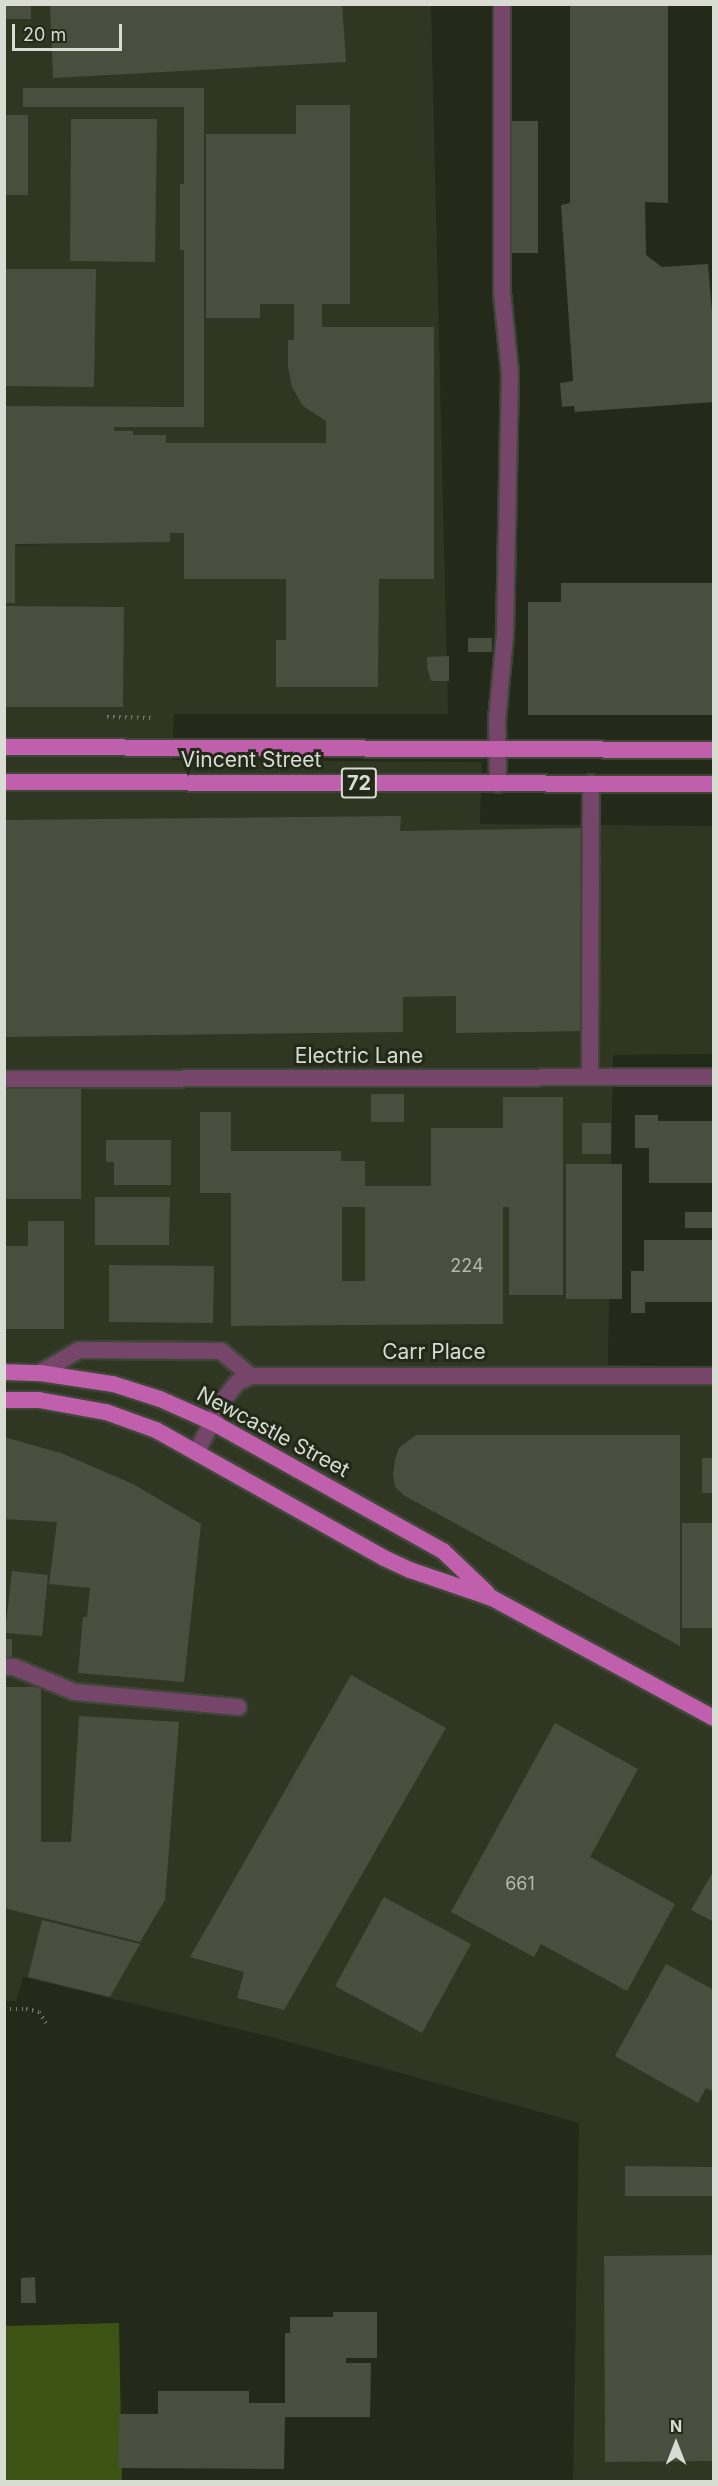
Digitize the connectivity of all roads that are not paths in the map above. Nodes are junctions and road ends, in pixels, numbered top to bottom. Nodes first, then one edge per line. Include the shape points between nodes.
1 (502, 4) edge
2 (4, 747) edge
3 (498, 750) junction
4 (714, 750) edge
5 (4, 782) edge
6 (591, 783) junction
7 (498, 784) junction
8 (714, 784) edge
9 (590, 1077) junction
10 (714, 1077) edge
11 (4, 1079) edge
12 (4, 1372) edge
13 (39, 1373) junction
14 (252, 1376) junction
15 (714, 1376) edge
16 (4, 1400) edge
17 (212, 1422) junction
18 (196, 1453) junction
19 (492, 1598) junction
20 (4, 1666) edge
21 (237, 1707) dead end
22 (714, 1718) edge

1 - 3 street via 502,293 510,373 505,635
2 - 3 main road, Vincent Street / 72
3 - 4 main road, Vincent Street / 72
3 - 7 street
5 - 7 main road, Vincent Street / 72
6 - 7 main road, Vincent Street / 72
6 - 8 main road, Vincent Street / 72
6 - 9 street
9 - 10 street, Electric Lane
9 - 11 street, Electric Lane
12 - 13 main road, Newcastle Street
13 - 14 street via 79,1350 221,1351
13 - 17 main road, Newcastle Street via 113,1384
14 - 15 street, Carr Place
14 - 17 street via 237,1382
16 - 18 main road, Newcastle Street via 39,1400 106,1412 156,1430
17 - 18 street
17 - 19 main road, Newcastle Street via 443,1551
18 - 19 main road, Newcastle Street via 393,1562
19 - 22 main road, Newcastle Street
20 - 21 street via 75,1692

